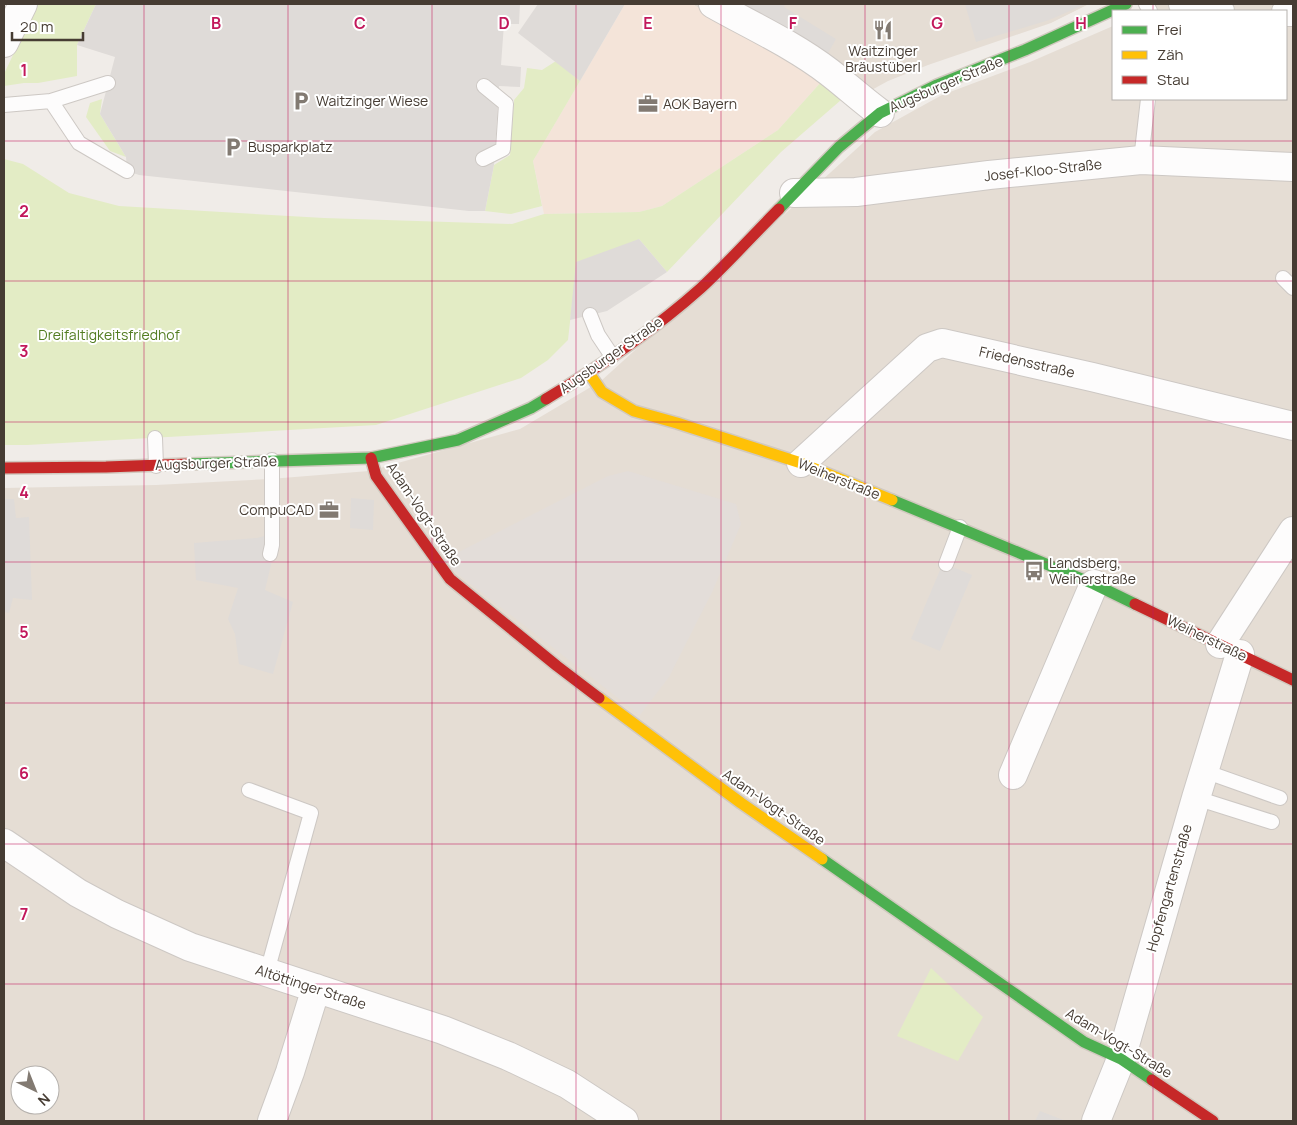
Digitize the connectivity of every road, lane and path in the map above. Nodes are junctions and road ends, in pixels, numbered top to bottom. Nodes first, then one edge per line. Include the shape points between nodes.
1 (23, 4) edge
2 (713, 4) edge
3 (1124, 4) edge
4 (1183, 4) edge
5 (1213, 10) edge
6 (4, 43) edge
7 (108, 83) dead end
8 (484, 86) dead end
9 (1148, 100) edge
10 (51, 101) junction
11 (4, 105) edge
12 (880, 113) junction
13 (483, 159) dead end
14 (1141, 160) junction
15 (1293, 167) edge
16 (127, 171) dead end
17 (794, 192) junction
18 (590, 315) dead end
19 (612, 356) junction
20 (589, 373) junction
21 (1293, 426) edge
22 (155, 438) dead end
23 (371, 458) junction
24 (272, 460) junction
25 (801, 463) junction
26 (156, 466) junction
27 (4, 468) edge
28 (960, 527) junction
29 (1293, 530) edge
30 (270, 554) dead end
31 (946, 564) dead end
32 (1094, 584) junction
33 (1230, 649) junction
34 (1293, 680) edge
35 (1204, 771) junction
36 (1013, 775) dead end
37 (249, 790) dead end
38 (1196, 798) junction
39 (1280, 798) dead end
40 (1272, 822) dead end
41 (4, 843) edge
42 (267, 972) junction
43 (316, 988) junction
44 (1121, 1059) junction
45 (272, 1121) edge
46 (624, 1121) edge
47 (1096, 1121) edge
48 (1213, 1121) edge

1 - 6 street
2 - 12 street via 828,72
3 - 12 street, Augsburger Straße
4 - 5 street
7 - 10 lane
8 - 13 lane via 506,104 503,149
9 - 14 lane
10 - 11 lane
10 - 16 lane via 79,143
12 - 17 street, Augsburger Straße
14 - 15 street, Josef-Kloo-Straße
14 - 17 street, Josef-Kloo-Straße via 856,192
17 - 19 street, Augsburger Straße via 702,286
18 - 19 lane
19 - 20 street, Augsburger Straße
20 - 23 street, Augsburger Straße via 531,408 458,440
20 - 25 street, Weiherstraße via 602,392 634,411
21 - 25 street, Friedensstraße via 942,342 927,348
22 - 26 lane
23 - 24 street, Augsburger Straße
23 - 44 street, Adam-Vogt-Straße via 376,476 450,579 557,666 776,828 1084,1042
24 - 26 street, Augsburger Straße
24 - 30 lane
25 - 28 street, Weiherstraße
26 - 27 street, Augsburger Straße
28 - 31 lane
28 - 32 street, Weiherstraße
29 - 33 street, Hopfengartenstraße
32 - 33 street, Weiherstraße
32 - 36 street
33 - 34 street, Weiherstraße
33 - 35 street, Hopfengartenstraße
35 - 38 street, Hopfengartenstraße
35 - 39 lane
37 - 42 lane via 311,813
38 - 40 lane
38 - 44 street, Hopfengartenstraße
41 - 42 street, Altöttinger Straße via 78,893 117,914 190,947
42 - 43 street, Altöttinger Straße
43 - 45 street
43 - 46 street, Altöttinger Straße via 443,1030 508,1056 567,1084
44 - 47 street, Hopfengartenstraße
44 - 48 street, Adam-Vogt-Straße

